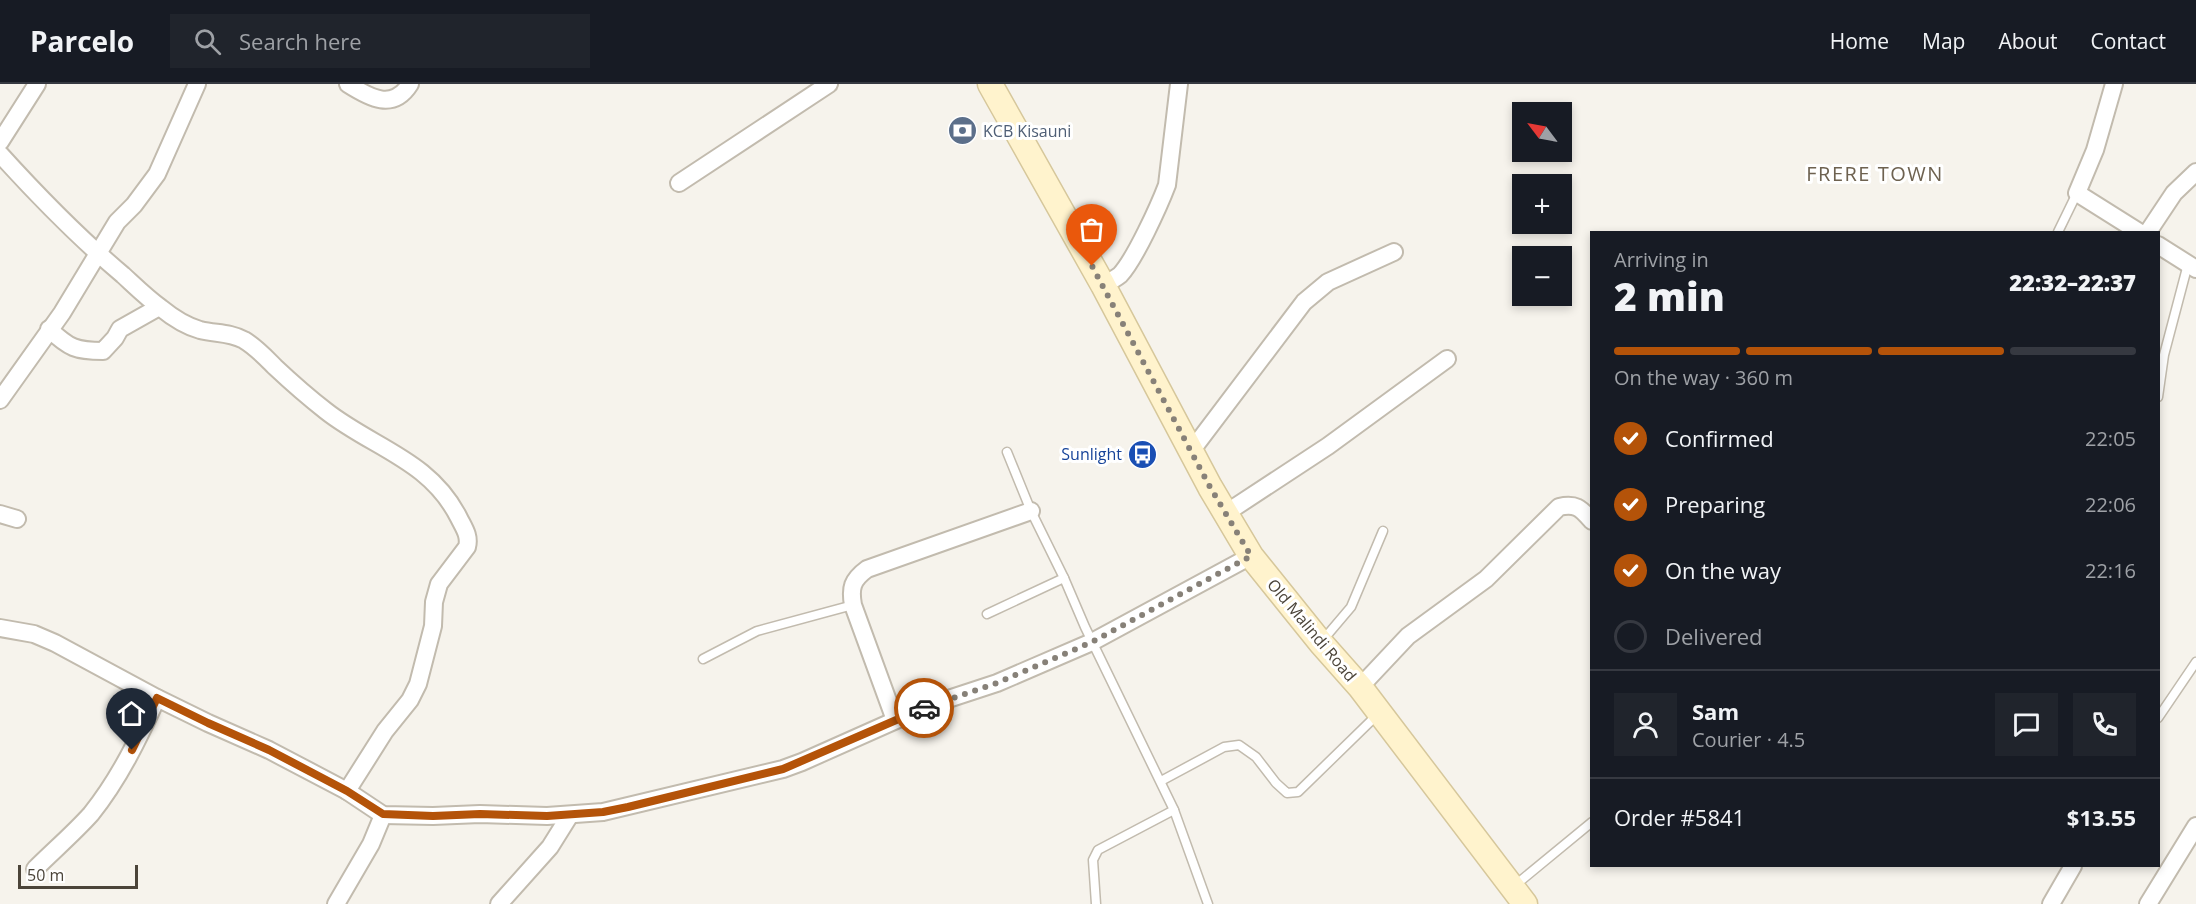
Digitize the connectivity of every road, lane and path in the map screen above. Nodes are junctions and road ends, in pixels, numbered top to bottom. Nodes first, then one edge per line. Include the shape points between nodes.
1 (37, 84) edge
2 (197, 84) edge
3 (348, 84) edge
4 (410, 84) edge
5 (829, 84) edge
6 (990, 84) edge
7 (1179, 84) edge
8 (2114, 84) edge
9 (0, 142) edge
10 (0, 154) edge
11 (2196, 172) edge
12 (679, 183) dead end
13 (2077, 193) junction
14 (2058, 231) edge
15 (2137, 231) edge
16 (2149, 231) edge
17 (2160, 246) edge
18 (1394, 252) dead end
19 (97, 254) junction
20 (2192, 267) edge
21 (1103, 285) junction
22 (159, 307) junction
23 (49, 329) junction
24 (1447, 359) dead end
25 (2160, 383) edge
26 (0, 400) edge
27 (1192, 450) junction
28 (1007, 452) dead end
29 (1031, 511) junction
30 (1226, 513) junction
31 (0, 514) edge
32 (17, 519) dead end
33 (1590, 519) edge
34 (1383, 531) dead end
35 (1251, 556) junction
36 (1064, 578) junction
37 (853, 605) junction
38 (987, 614) dead end
39 (0, 628) edge
40 (1092, 642) junction
41 (1321, 643) junction
42 (703, 659) dead end
43 (2196, 662) edge
44 (1360, 687) junction
45 (157, 698) junction
46 (1379, 712) junction
47 (2160, 715) edge
48 (895, 720) junction
49 (1161, 782) junction
50 (347, 791) junction
51 (1174, 810) junction
52 (383, 814) junction
53 (570, 815) junction
54 (1590, 824) edge
55 (2196, 826) edge
56 (2072, 867) edge
57 (35, 869) dead end
58 (1519, 896) edge
59 (336, 904) edge
60 (499, 904) edge
61 (1096, 904) edge
62 (1208, 904) edge
63 (2052, 904) edge
64 (2148, 904) edge

1 - 9 street
2 - 19 street via 157,174 117,222
3 - 4 street via 390,100 399,98
5 - 12 street
6 - 21 main road, Old Malindi Road
7 - 21 street via 1167,185 1127,265 1117,278
8 - 13 street via 2095,150
10 - 19 street
11 - 16 street via 2174,193
13 - 14 lane
13 - 15 street
17 - 20 street
18 - 27 street via 1328,282 1304,302
19 - 22 street
19 - 23 street
20 - 25 lane via 2164,355
21 - 27 main road, Old Malindi Road
22 - 23 street via 120,329 103,351 80,351 66,345
22 - 50 street via 199,330 224,332 245,340 338,421 424,473 447,498 469,538 467,547 439,584 418,684
23 - 26 street
24 - 30 street via 1328,446
27 - 30 main road, Old Malindi Road
28 - 29 lane
29 - 36 lane
29 - 37 street via 867,569 852,583
30 - 35 main road, Old Malindi Road
31 - 32 street
33 - 44 street via 1570,504 1559,507 1486,579 1408,636
34 - 41 lane via 1351,607
35 - 40 street
35 - 41 main road, Old Malindi Road
36 - 38 lane
36 - 40 lane
37 - 42 lane via 757,631
37 - 48 street
39 - 45 street via 34,634
40 - 48 street via 997,683
40 - 49 lane
41 - 44 main road, Old Malindi Road
43 - 47 lane
44 - 46 main road, Old Malindi Road
45 - 50 street via 259,744
45 - 57 street via 108,790 90,814
46 - 49 lane via 1298,792 1287,793 1257,757 1239,745 1224,747
46 - 58 main road, Old Malindi Road
48 - 53 street via 783,769 628,807
49 - 51 lane
50 - 52 street
51 - 61 lane via 1098,850 1093,860
51 - 62 lane
52 - 53 street
52 - 59 street via 371,844
53 - 60 street via 550,847
54 - 58 lane
55 - 64 street
56 - 63 street

